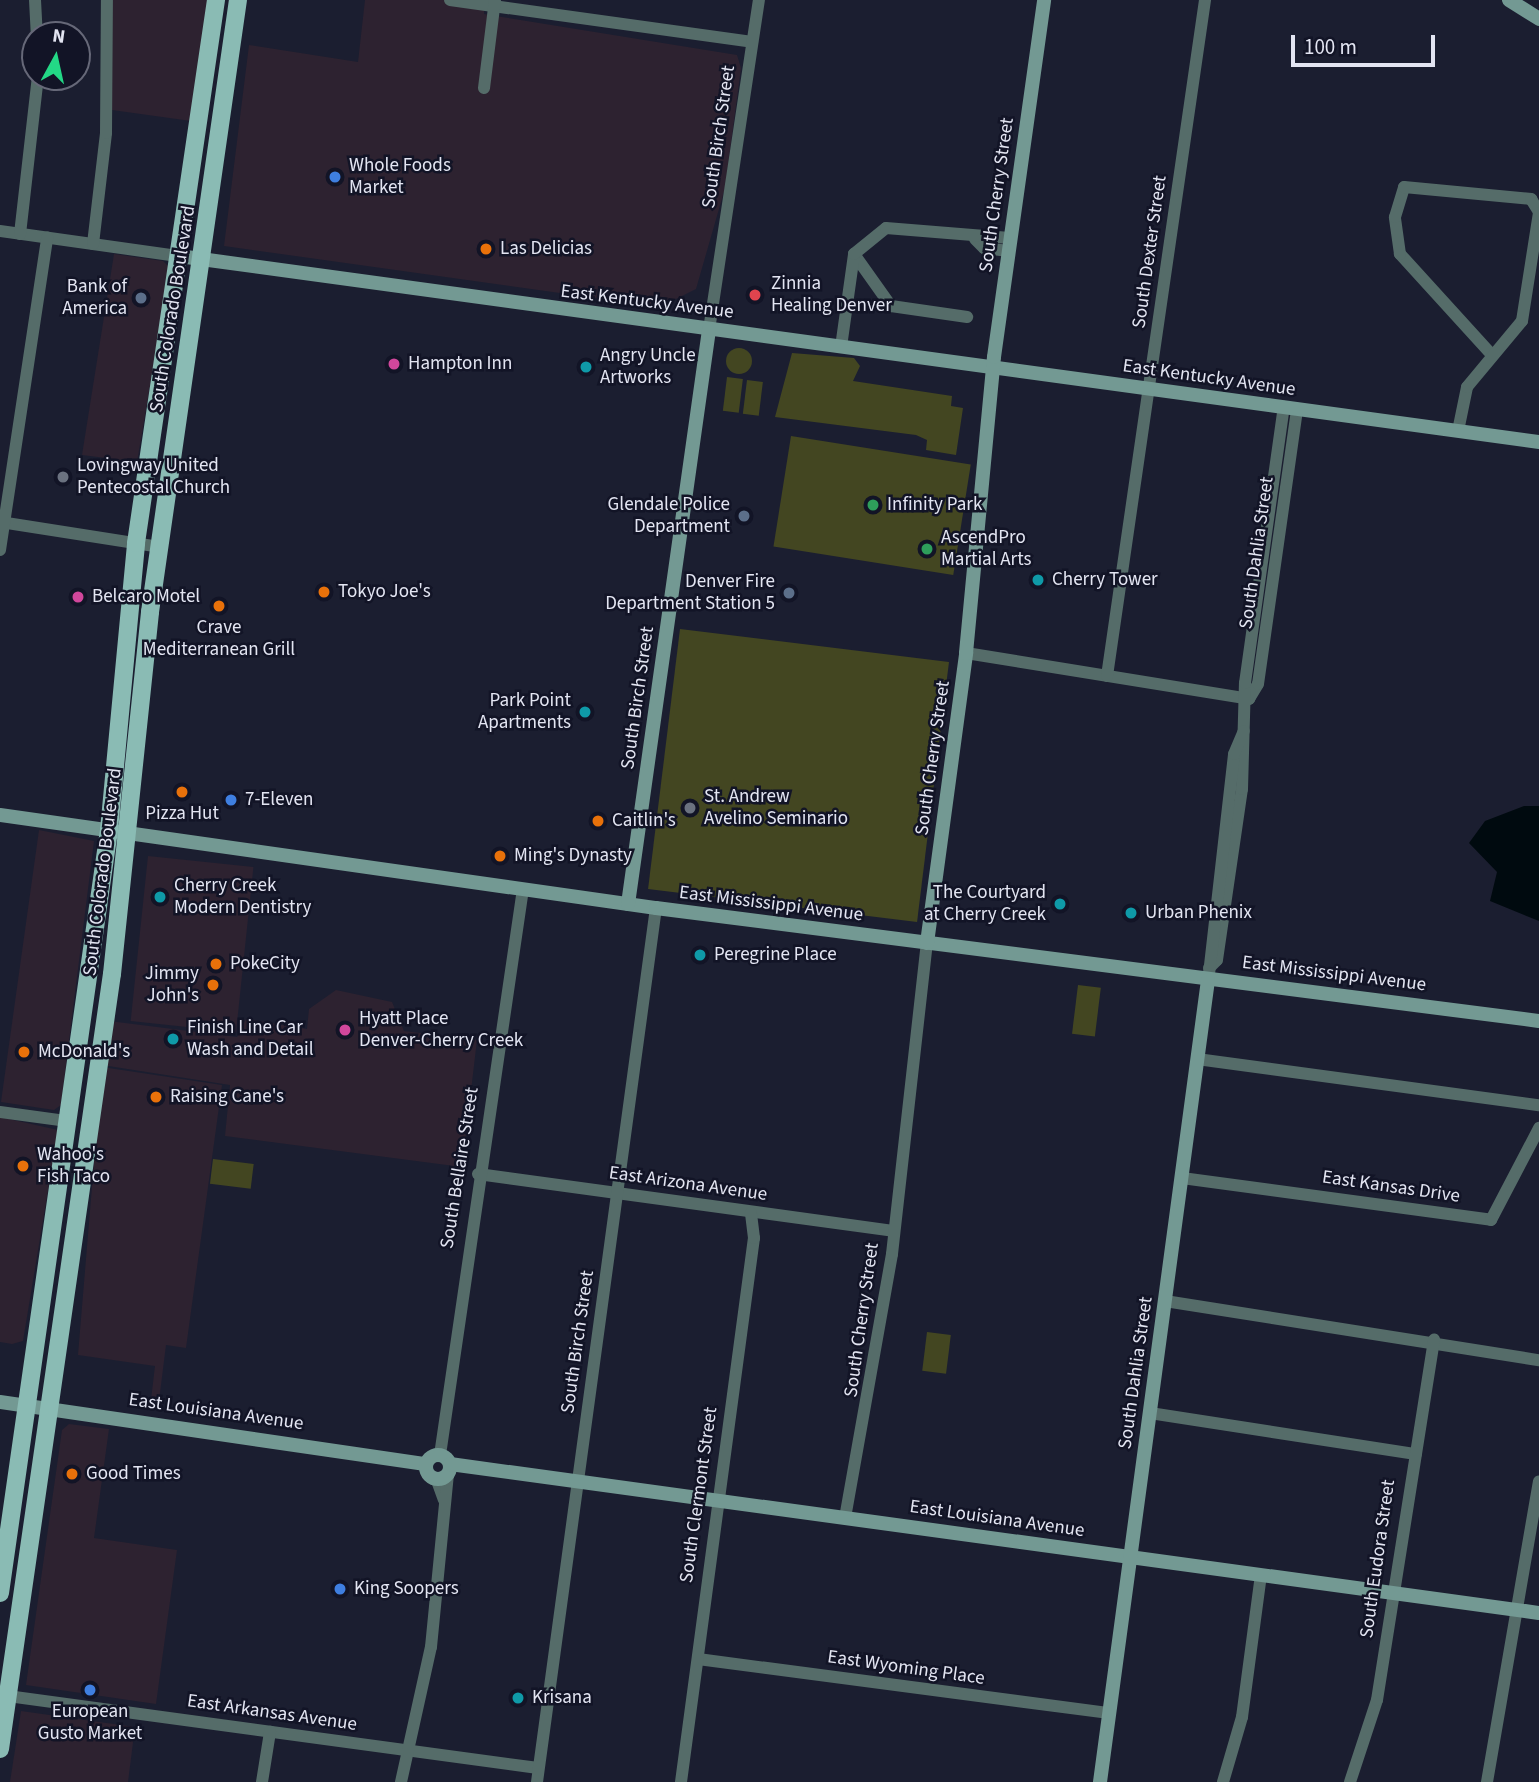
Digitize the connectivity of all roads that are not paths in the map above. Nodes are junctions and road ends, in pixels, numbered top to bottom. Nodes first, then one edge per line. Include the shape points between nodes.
1 (35, 0) edge
2 (107, 0) edge
3 (216, 0) edge
4 (238, 0) edge
5 (450, 0) edge
6 (759, 0) edge
7 (1044, 0) edge
8 (1205, 0) edge
9 (1509, 0) edge
10 (495, 3) edge
11 (1539, 19) edge
12 (36, 21) edge
13 (752, 42) junction
14 (484, 88) dead end
15 (36, 91) edge
16 (1539, 212) edge
17 (0, 231) edge
18 (20, 234) junction
19 (47, 238) junction
20 (93, 244) junction
21 (1009, 245) junction
22 (853, 254) junction
23 (179, 256) junction
24 (202, 260) junction
25 (967, 317) dead end
26 (709, 330) junction
27 (841, 347) junction
28 (1492, 355) junction
29 (993, 369) junction
30 (1149, 389) junction
31 (1291, 408) junction
32 (1458, 431) junction
33 (1539, 442) edge
34 (2, 523) edge
35 (136, 543) junction
36 (159, 547) junction
37 (0, 550) edge
38 (966, 653) junction
39 (1107, 676) junction
40 (1249, 699) junction
41 (0, 816) edge
42 (109, 830) junction
43 (131, 834) junction
44 (523, 889) junction
45 (628, 904) junction
46 (656, 908) junction
47 (927, 943) junction
48 (1209, 974) junction
49 (1539, 1021) edge
50 (1198, 1059) junction
51 (1539, 1105) edge
52 (0, 1112) edge
53 (67, 1121) junction
54 (1539, 1128) edge
55 (478, 1174) junction
56 (1182, 1178) junction
57 (618, 1194) junction
58 (751, 1213) junction
59 (893, 1231) junction
60 (1165, 1301) junction
61 (1434, 1339) junction
62 (1539, 1360) edge
63 (0, 1402) edge
64 (26, 1406) junction
65 (48, 1408) junction
66 (1150, 1413) junction
67 (1416, 1454) junction
68 (443, 1468) junction
69 (578, 1481) junction
70 (1539, 1481) edge
71 (717, 1501) junction
72 (845, 1518) junction
73 (1130, 1557) junction
74 (1261, 1575) junction
75 (0, 1593) edge
76 (1393, 1593) junction
77 (1518, 1610) junction
78 (1539, 1613) edge
79 (698, 1659) junction
80 (4, 1695) edge
81 (1109, 1713) junction
82 (270, 1732) junction
83 (0, 1749) edge
84 (405, 1750) junction
85 (538, 1768) junction
86 (262, 1782) edge
87 (401, 1782) edge
88 (537, 1782) edge
89 (681, 1782) edge
90 (1100, 1782) edge
91 (1223, 1782) edge
92 (1349, 1782) edge
93 (1487, 1782) edge

1 - 12 street
2 - 20 street via 106,133
3 - 23 main road, South Colorado Boulevard
4 - 24 main road, South Colorado Boulevard
5 - 10 street
6 - 13 street, South Birch Street
7 - 21 street, South Cherry Street
8 - 30 street, South Dexter Street
9 - 11 street
10 - 13 street
10 - 14 street
13 - 26 street, South Birch Street
15 - 18 street
16 - 28 street via 1522,321
16 - 28 street via 1531,200 1404,187 1395,217 1400,254
17 - 18 street, East Kentucky Avenue
18 - 19 street, East Kentucky Avenue
19 - 20 street, East Kentucky Avenue
19 - 34 street
20 - 23 street, East Kentucky Avenue
21 - 22 street via 984,248 975,240 886,228
21 - 29 street, South Cherry Street
22 - 25 street via 891,306
22 - 27 street
23 - 24 street, East Kentucky Avenue
23 - 35 main road, South Colorado Boulevard
24 - 26 street, East Kentucky Avenue
24 - 36 main road, South Colorado Boulevard
26 - 27 street, East Kentucky Avenue
26 - 45 street, South Birch Street
27 - 29 street, East Kentucky Avenue
28 - 32 street via 1465,392
29 - 30 street, East Kentucky Avenue
29 - 38 street, South Cherry Street
30 - 31 street, East Kentucky Avenue
30 - 39 street, South Dexter Street
31 - 32 street, East Kentucky Avenue
31 - 40 street, South Dahlia Street via 1258,684
32 - 33 street, East Kentucky Avenue
34 - 35 street
34 - 37 street
35 - 36 street
35 - 42 main road, South Colorado Boulevard
36 - 43 main road, South Colorado Boulevard
38 - 39 street
38 - 47 street, South Cherry Street
39 - 40 street
40 - 48 street, South Dahlia Street via 1230,874 1217,960
41 - 42 street, East Mississippi Avenue
42 - 43 street, East Mississippi Avenue
42 - 53 main road, South Colorado Boulevard
43 - 44 street, East Mississippi Avenue
43 - 65 main road, South Colorado Boulevard
44 - 45 street, East Mississippi Avenue
44 - 55 street, South Bellaire Street
45 - 46 street, East Mississippi Avenue
46 - 47 street, East Mississippi Avenue
46 - 57 street, South Birch Street
47 - 48 street, East Mississippi Avenue
47 - 59 street, South Cherry Street
48 - 49 street, East Mississippi Avenue
48 - 50 street, South Dahlia Street
50 - 51 street
50 - 56 street, South Dahlia Street
52 - 53 street
53 - 64 main road, South Colorado Boulevard
54 - 56 street, East Kansas Drive via 1491,1220
55 - 57 street, East Arizona Avenue
55 - 68 street, South Bellaire Street
56 - 60 street, South Dahlia Street
57 - 58 street, East Arizona Avenue
57 - 69 street, South Birch Street
58 - 59 street, East Arizona Avenue
58 - 71 street, South Clermont Street via 754,1238
59 - 72 street, South Cherry Street via 870,1403 852,1461
60 - 61 street
60 - 66 street, South Dahlia Street
61 - 62 street
61 - 67 street, South Eudora Street
63 - 64 street, East Louisiana Avenue
64 - 65 street, East Louisiana Avenue
64 - 75 main road, South Colorado Boulevard
65 - 68 street, East Louisiana Avenue
65 - 80 main road, South Colorado Boulevard
66 - 67 street
66 - 73 street, South Dahlia Street
67 - 76 street, South Eudora Street
68 - 69 street, East Louisiana Avenue
68 - 84 street via 447,1503 427,1668
69 - 71 street, East Louisiana Avenue
69 - 85 street, South Birch Street
70 - 77 street
71 - 72 street, East Louisiana Avenue
71 - 79 street, South Clermont Street
72 - 73 street, East Louisiana Avenue
73 - 74 street, East Louisiana Avenue
73 - 81 street, South Dahlia Street
74 - 76 street, East Louisiana Avenue
74 - 91 street via 1242,1717
76 - 77 street, East Louisiana Avenue
76 - 92 street, South Eudora Street via 1377,1700
77 - 78 street, East Louisiana Avenue
77 - 93 street
79 - 81 street, East Wyoming Place
79 - 89 street, South Clermont Street
80 - 82 street, East Arkansas Avenue
80 - 83 main road, South Colorado Boulevard
81 - 90 street, South Dahlia Street
82 - 84 street, East Arkansas Avenue
82 - 86 street
84 - 85 street, East Arkansas Avenue
84 - 87 street
85 - 88 street, South Birch Street

